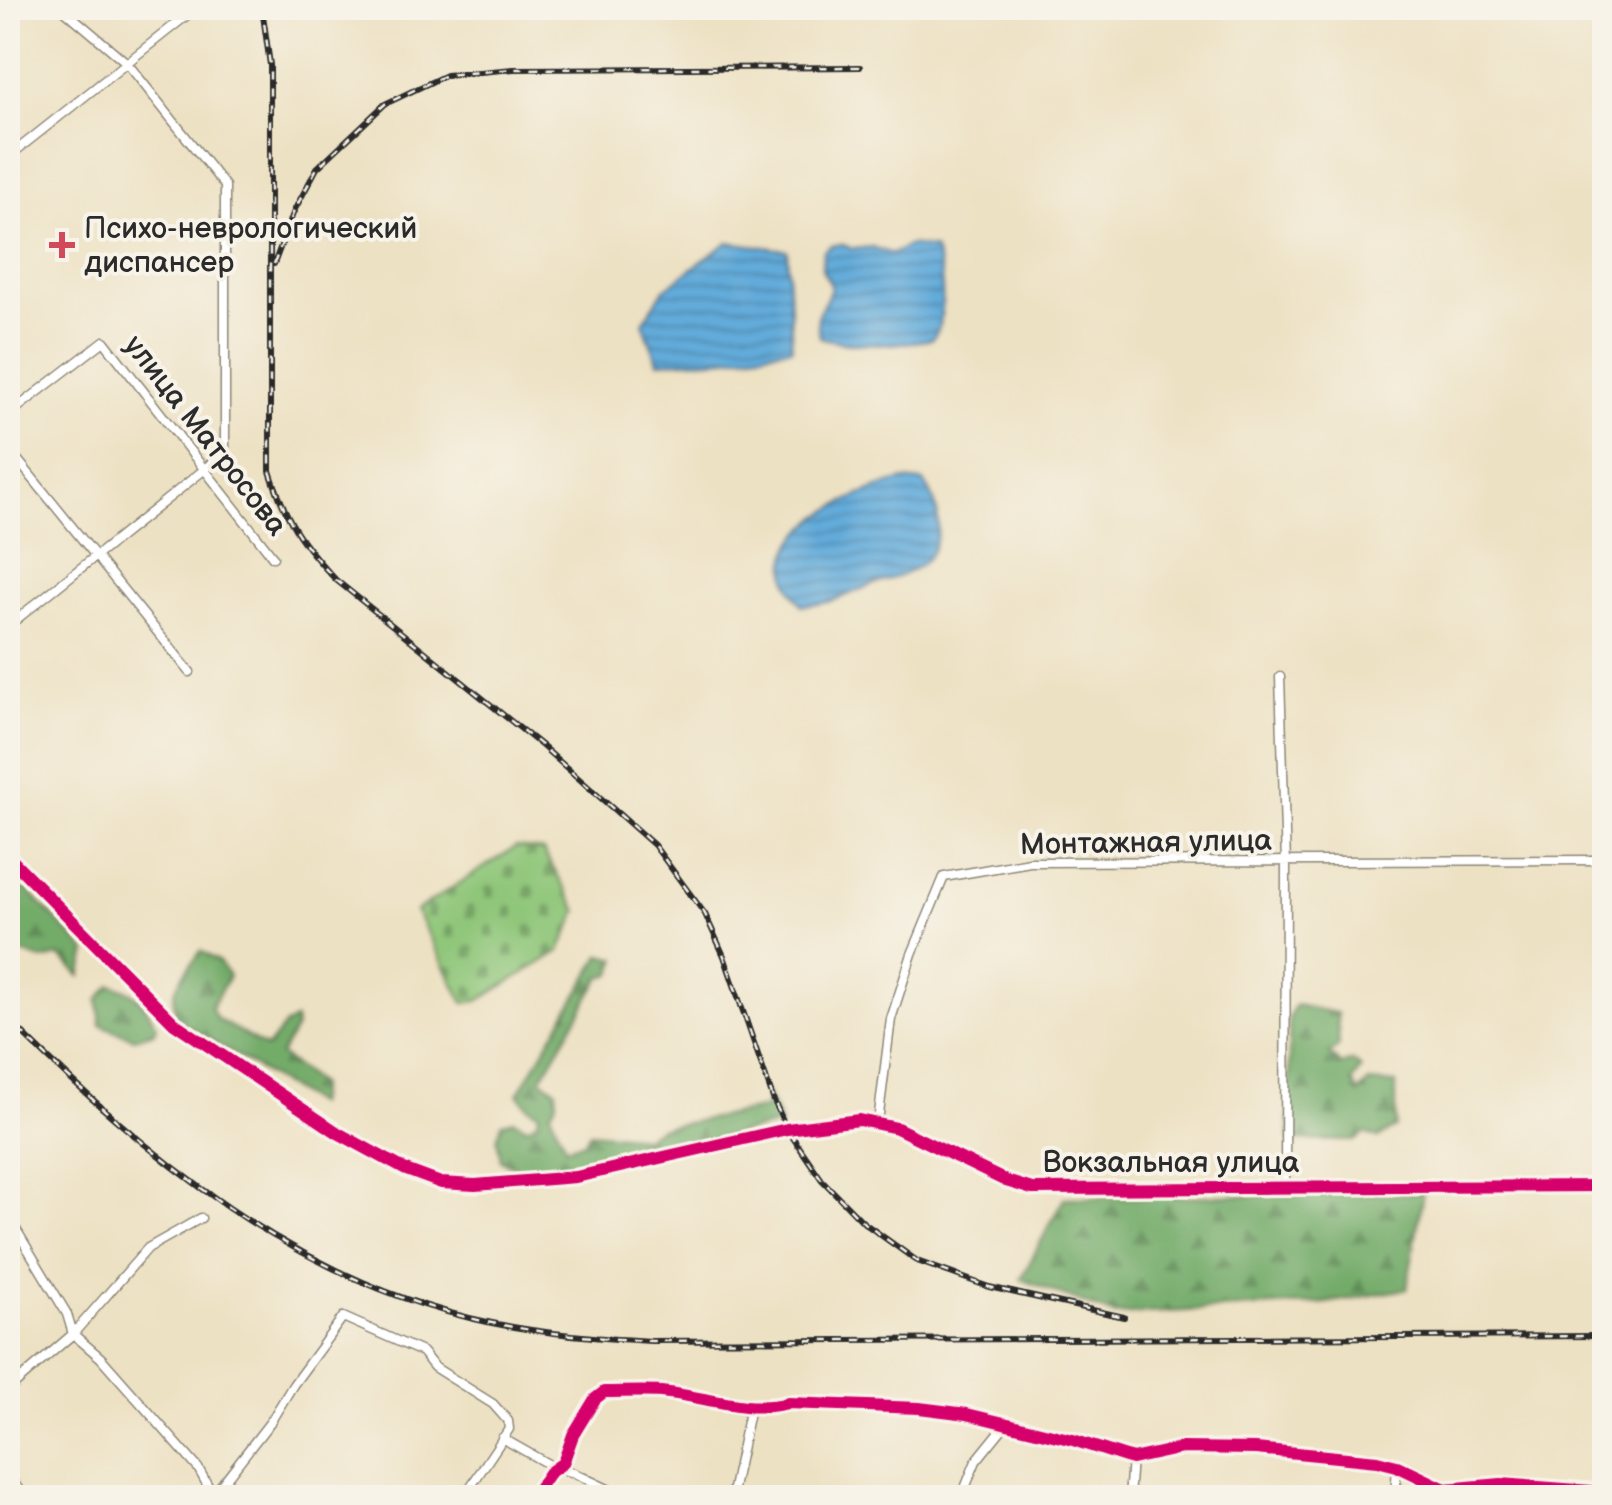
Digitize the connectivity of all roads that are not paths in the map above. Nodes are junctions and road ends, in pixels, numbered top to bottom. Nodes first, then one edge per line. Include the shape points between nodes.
1 (62, 8) edge
2 (196, 8) edge
3 (127, 63) junction
4 (8, 157) edge
5 (8, 415) edge
6 (8, 448) edge
7 (206, 469) junction
8 (96, 554) junction
9 (273, 557) dead end
10 (8, 626) edge
11 (190, 672) dead end
12 (1280, 677) dead end
13 (8, 856) edge
14 (1604, 860) edge
15 (1286, 864) junction
16 (878, 1122) junction
17 (1604, 1186) edge
18 (1285, 1187) junction
19 (8, 1216) edge
20 (201, 1218) dead end
21 (73, 1334) junction
22 (8, 1390) edge
23 (750, 1407) junction
24 (1006, 1424) junction
25 (502, 1438) junction
26 (1132, 1459) junction
27 (1397, 1466) junction
28 (556, 1468) junction
29 (8, 1475) edge
30 (1604, 1492) edge
31 (1448, 1493) edge
32 (214, 1497) edge
33 (24, 1498) edge
34 (462, 1498) edge
35 (532, 1498) edge
36 (627, 1498) edge
37 (732, 1498) edge
38 (961, 1498) edge
39 (1129, 1498) edge
40 (1395, 1498) edge

1 - 3 street
2 - 3 street
3 - 4 street
3 - 7 street via 225,186 225,450
5 - 7 street, улица Матросова via 104,341
6 - 8 street
7 - 8 street
7 - 9 street, улица Матросова
8 - 10 street
8 - 11 street
12 - 15 street
13 - 16 street, Вокзальная улица via 174,1023 361,1146 424,1177 458,1185 576,1176 832,1122
14 - 15 street, Монтажная улица
15 - 16 street, Монтажная улица via 1030,862 944,877 891,1020
15 - 18 street
16 - 18 street, Вокзальная улица via 1032,1190
17 - 18 street, Вокзальная улица
19 - 21 street
20 - 21 street via 148,1248
21 - 22 street
21 - 32 street via 198,1468
23 - 24 street via 919,1408
23 - 28 street via 661,1392 604,1392
23 - 37 street
24 - 26 street
24 - 38 street via 976,1460
25 - 28 street
25 - 32 street via 510,1426 494,1404 434,1367 422,1352 342,1317
25 - 34 street
26 - 27 street via 1182,1448 1238,1449
26 - 39 street
27 - 31 street
27 - 40 street
28 - 35 street
28 - 36 street
29 - 33 street
30 - 31 street via 1501,1484

